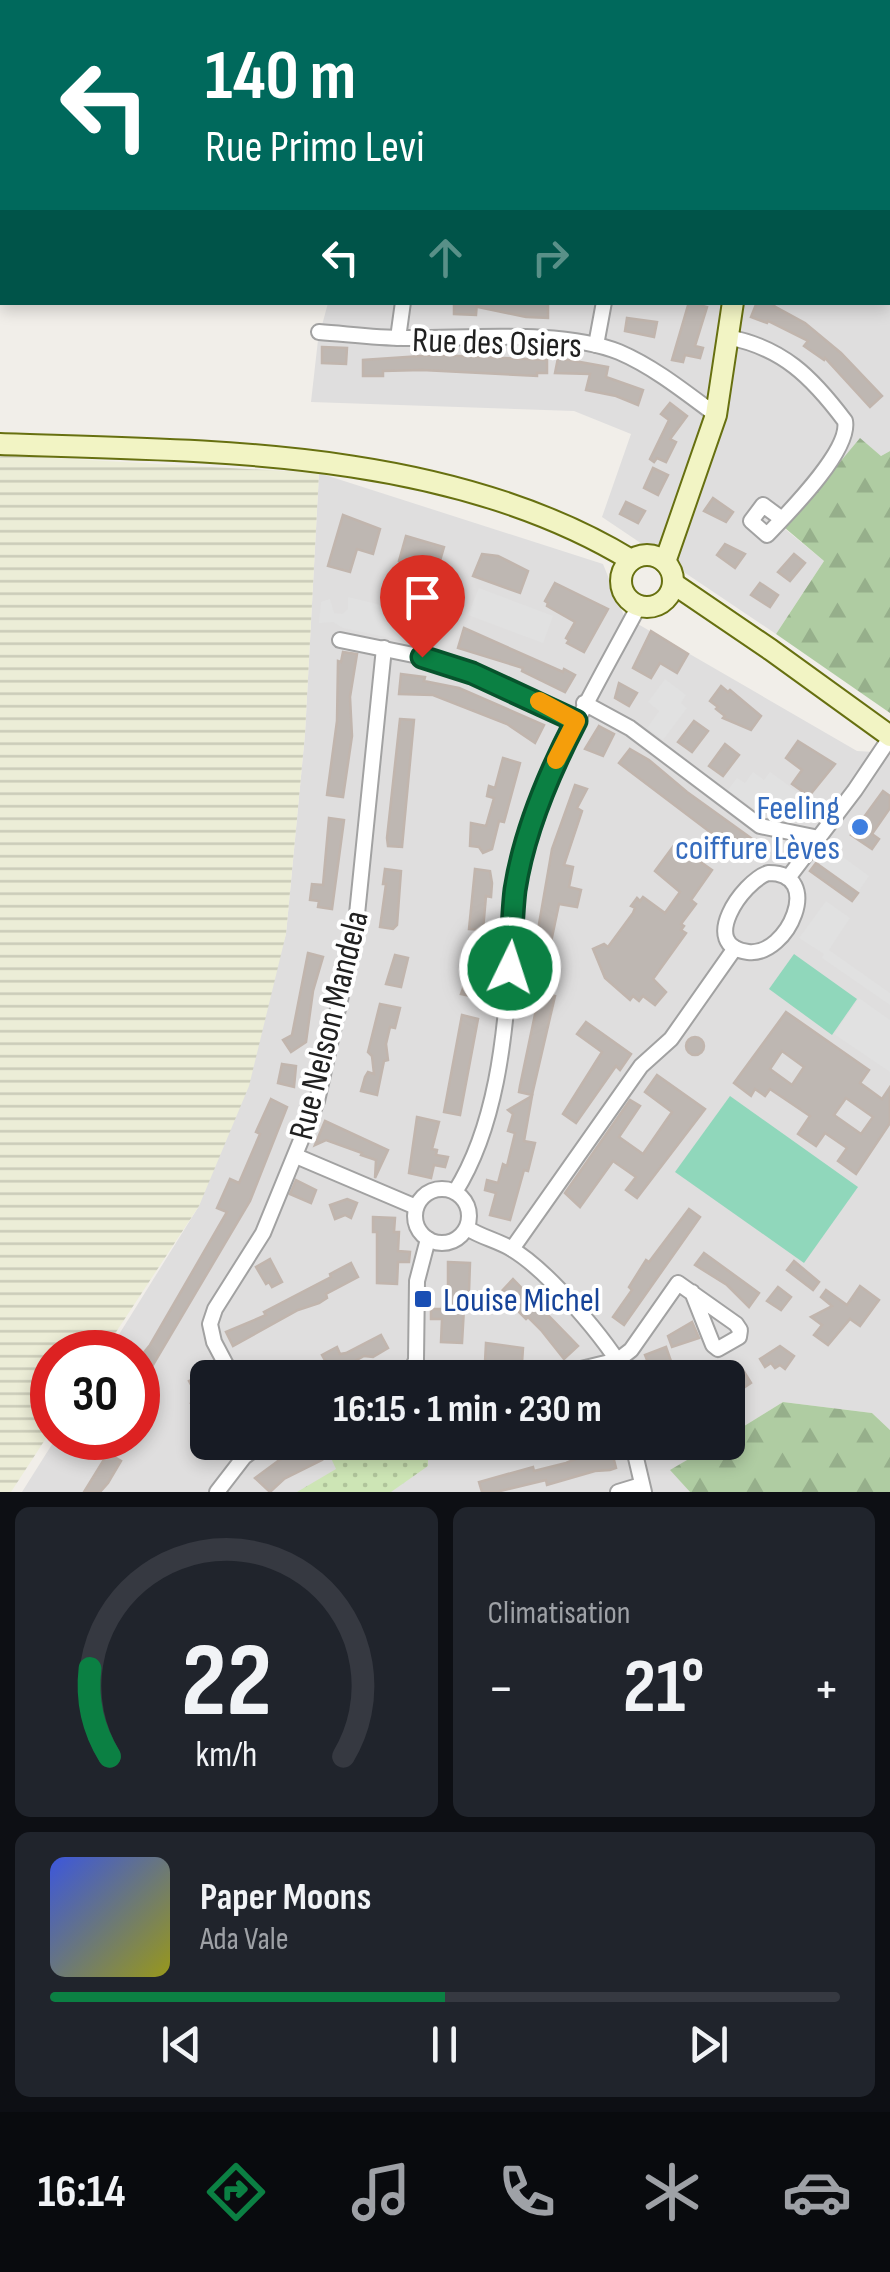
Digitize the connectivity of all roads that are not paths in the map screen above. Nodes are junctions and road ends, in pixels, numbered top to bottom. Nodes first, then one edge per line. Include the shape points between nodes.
1 (403, 305) edge
2 (603, 305) edge
3 (732, 305) edge
4 (319, 332) dead end
5 (727, 337) junction
6 (398, 338) junction
7 (596, 345) junction
8 (716, 415) junction
9 (0, 444) edge
10 (782, 518) dead end
11 (672, 539) junction
12 (636, 558) junction
13 (665, 562) junction
14 (674, 584) junction
15 (635, 604) junction
16 (340, 640) dead end
17 (384, 648) junction
18 (584, 704) junction
19 (576, 721) junction
20 (890, 737) edge
21 (819, 838) junction
22 (788, 878) junction
23 (736, 948) junction
24 (296, 1156) junction
25 (455, 1192) junction
26 (416, 1207) junction
27 (467, 1228) junction
28 (428, 1239) junction
29 (512, 1249) junction
30 (692, 1292) dead end
31 (224, 1360) edge
32 (414, 1360) edge
33 (618, 1360) joint
34 (242, 1460) edge
35 (639, 1460) edge
36 (642, 1489) edge
37 (217, 1492) edge
38 (618, 1492) edge

1 - 6 street
2 - 7 street
3 - 5 street
4 - 6 street, Rue des Osiers
5 - 8 street
5 - 10 street via 774,350 845,421 840,448
6 - 7 street, Rue des Osiers
7 - 8 street, Rue des Osiers via 655,371
8 - 11 street
9 - 12 street via 251,454 402,474 526,511
11 - 12 street
11 - 13 street
12 - 13 street
12 - 15 street via 621,583
13 - 14 street
14 - 15 street via 659,605
14 - 20 street
15 - 18 street
16 - 17 street
17 - 19 street via 438,660
17 - 24 street, Rue Nelson Mandela via 355,934 317,1100
18 - 19 street
18 - 21 street via 630,728 760,826
19 - 25 street via 532,826 516,889 492,1097
20 - 21 street
21 - 22 street
22 - 23 street via 799,906 780,937 762,951
22 - 23 street via 768,872 749,884 726,918 726,935
23 - 29 street via 671,1040 641,1066
24 - 26 street
24 - 31 street, Rue Nelson Mandela via 263,1233 215,1309 210,1324
25 - 26 street via 436,1189
25 - 27 street via 466,1203
26 - 28 street via 416,1225
27 - 28 street via 454,1240
27 - 29 street
28 - 32 street via 417,1282
29 - 33 street
30 - 33 street via 678,1283
34 - 37 street
35 - 36 street
36 - 38 street

